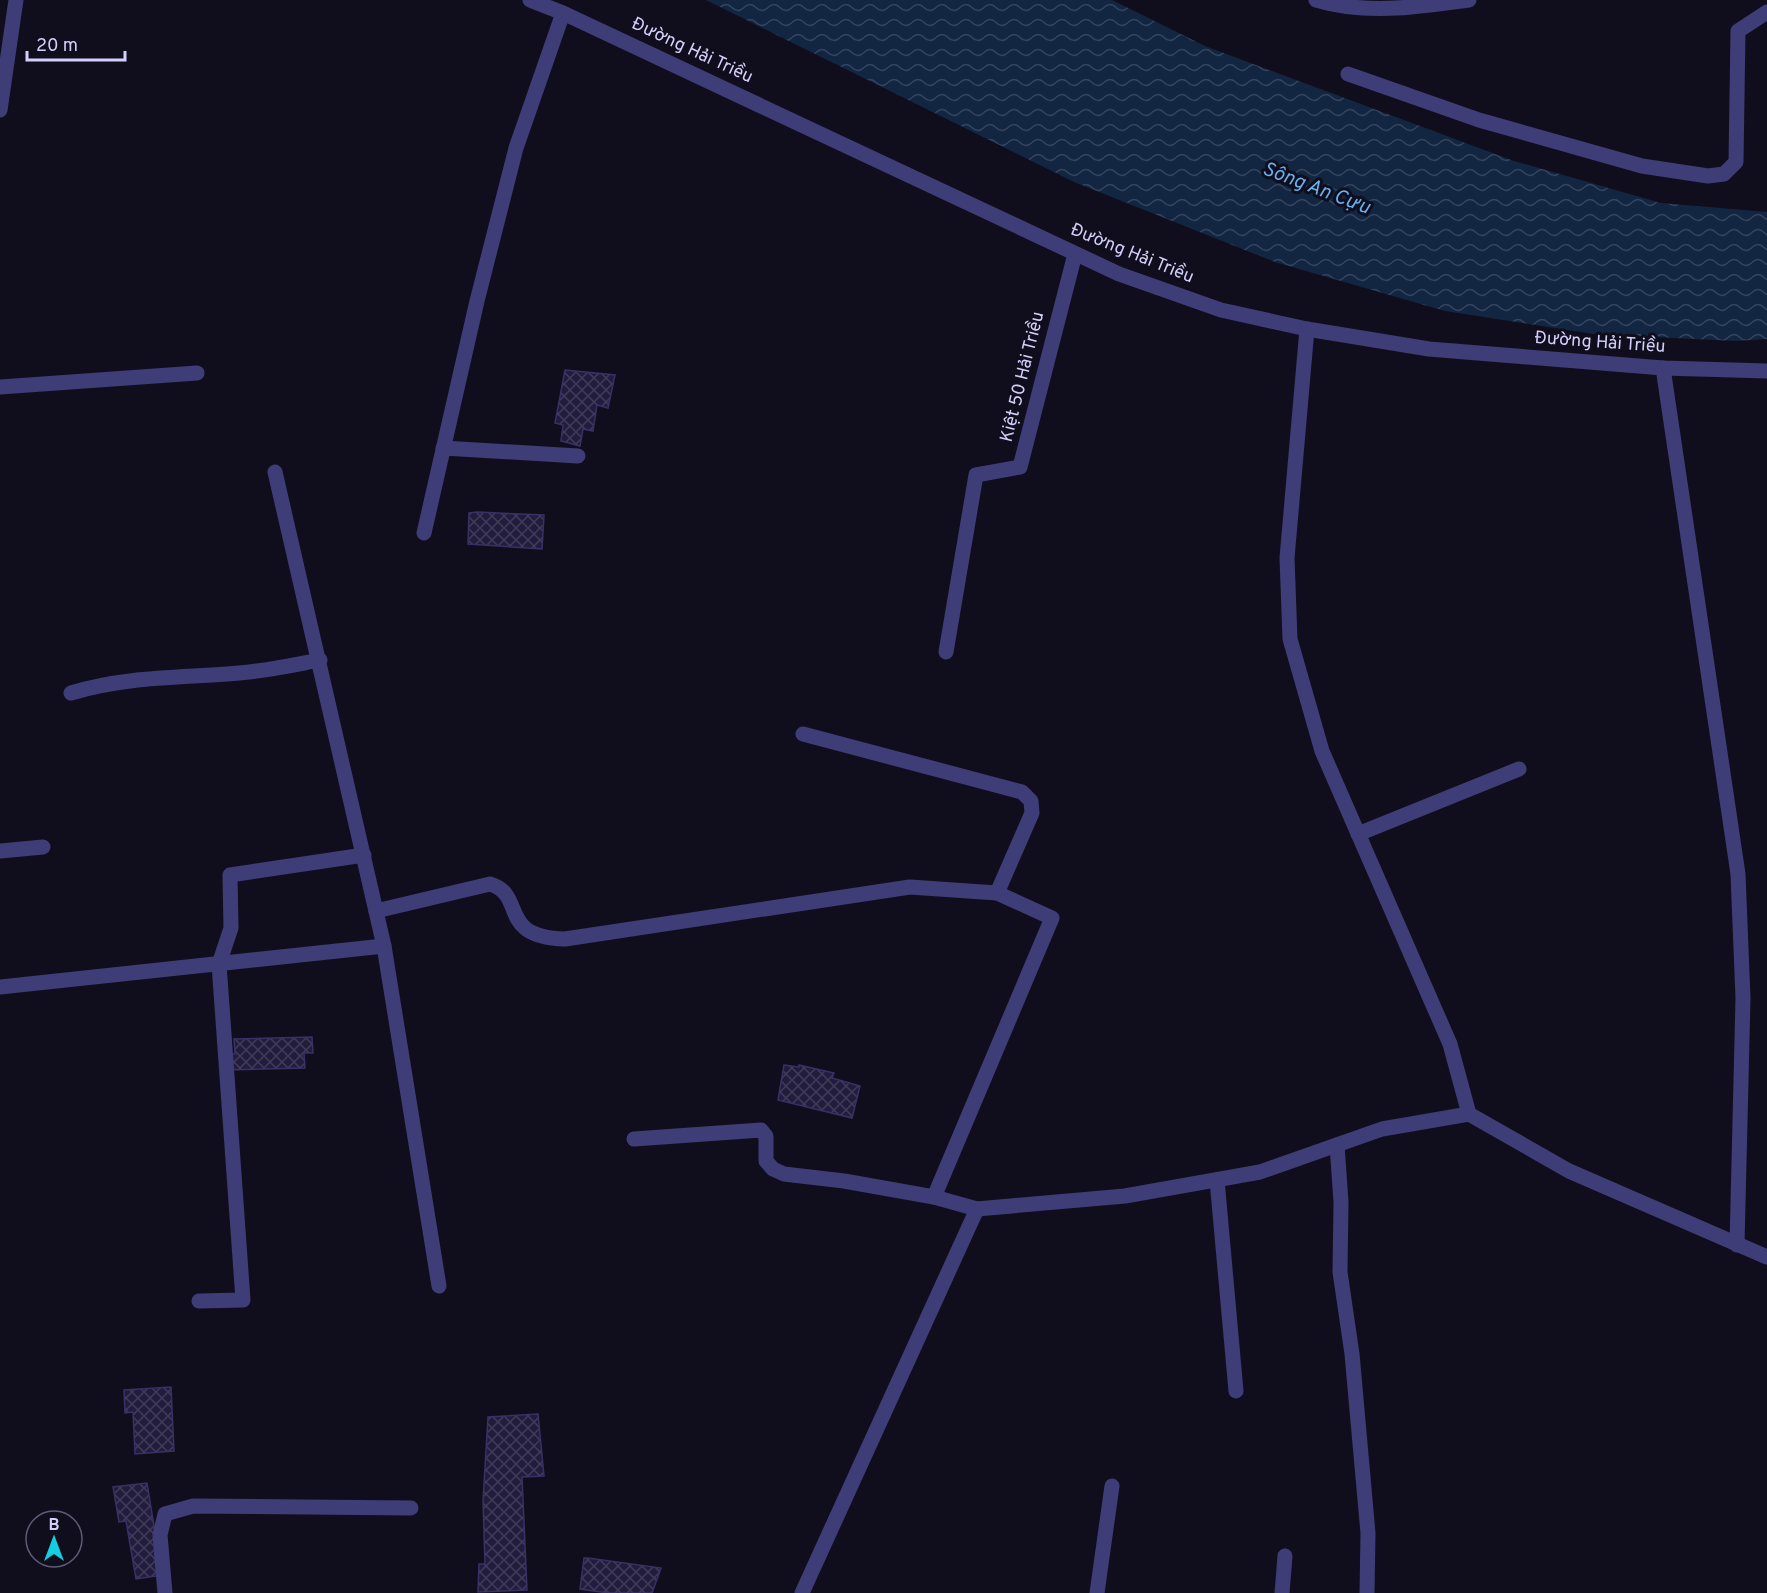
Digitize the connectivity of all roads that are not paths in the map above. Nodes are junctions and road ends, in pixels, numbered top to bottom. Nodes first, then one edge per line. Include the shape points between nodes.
1 (16, 0) edge
2 (530, 0) edge
3 (1316, 0) edge
4 (1469, 0) edge
5 (1767, 12) edge
6 (563, 13) junction
7 (1348, 74) dead end
8 (0, 110) edge
9 (1075, 254) junction
10 (1307, 329) junction
11 (1663, 368) junction
12 (1767, 371) edge
13 (197, 373) dead end
14 (0, 387) edge
15 (443, 448) junction
16 (578, 456) dead end
17 (275, 472) dead end
18 (424, 533) dead end
19 (946, 652) dead end
20 (320, 660) junction
21 (71, 693) dead end
22 (803, 734) dead end
23 (1519, 769) dead end
24 (1358, 834) junction
25 (43, 847) dead end
26 (0, 851) edge
27 (364, 855) junction
28 (997, 893) junction
29 (376, 911) junction
30 (384, 946) junction
31 (219, 964) junction
32 (0, 987) edge
33 (1469, 1114) junction
34 (634, 1139) dead end
35 (1337, 1145) junction
36 (1216, 1180) junction
37 (934, 1197) junction
38 (978, 1209) junction
39 (1737, 1245) junction
40 (1767, 1257) edge
41 (439, 1286) dead end
42 (199, 1301) dead end
43 (1236, 1391) dead end
44 (1112, 1486) dead end
45 (411, 1508) dead end
46 (1286, 1556) dead end
47 (165, 1593) edge
48 (802, 1593) edge
49 (1097, 1593) edge
50 (1282, 1593) edge
51 (1367, 1593) edge

1 - 8 street
2 - 6 street, Đường Hải Triều
3 - 4 street via 1336,6 1400,9
5 - 7 street via 1738,31 1736,162 1717,176 1642,166 1479,120
6 - 9 street, Đường Hải Triều
6 - 15 street via 516,148
9 - 10 street, Đường Hải Triều via 1221,310
9 - 19 street, Kiệt 50 Hải Triều via 1020,466 976,475
10 - 11 street, Đường Hải Triều via 1429,350
10 - 24 street via 1287,558 1290,639 1322,751
11 - 12 street, Đường Hải Triều
11 - 39 street via 1738,874 1743,999
13 - 14 street
15 - 16 street
15 - 18 street
17 - 20 street
20 - 21 street via 240,674 158,676
20 - 27 street
22 - 28 street via 1022,792 1031,801 1032,813
23 - 24 street
24 - 33 street via 1450,1044
25 - 26 street
27 - 29 street
27 - 31 street via 230,875 231,928
28 - 29 street via 910,887 565,939 532,934 520,925 506,894 490,884
28 - 37 street via 1052,918
29 - 30 street
30 - 31 street
30 - 41 street
31 - 32 street
31 - 42 street via 243,1300
33 - 35 street via 1382,1129
33 - 39 street via 1569,1171
34 - 37 street via 761,1130 766,1139 766,1161 778,1172
35 - 36 street via 1260,1172
35 - 51 street via 1340,1272 1352,1354 1368,1533
36 - 38 street via 1125,1196
36 - 43 street
37 - 38 street
38 - 48 street
39 - 40 street
44 - 49 street
45 - 47 street via 192,1506 165,1514 160,1535
46 - 50 street

